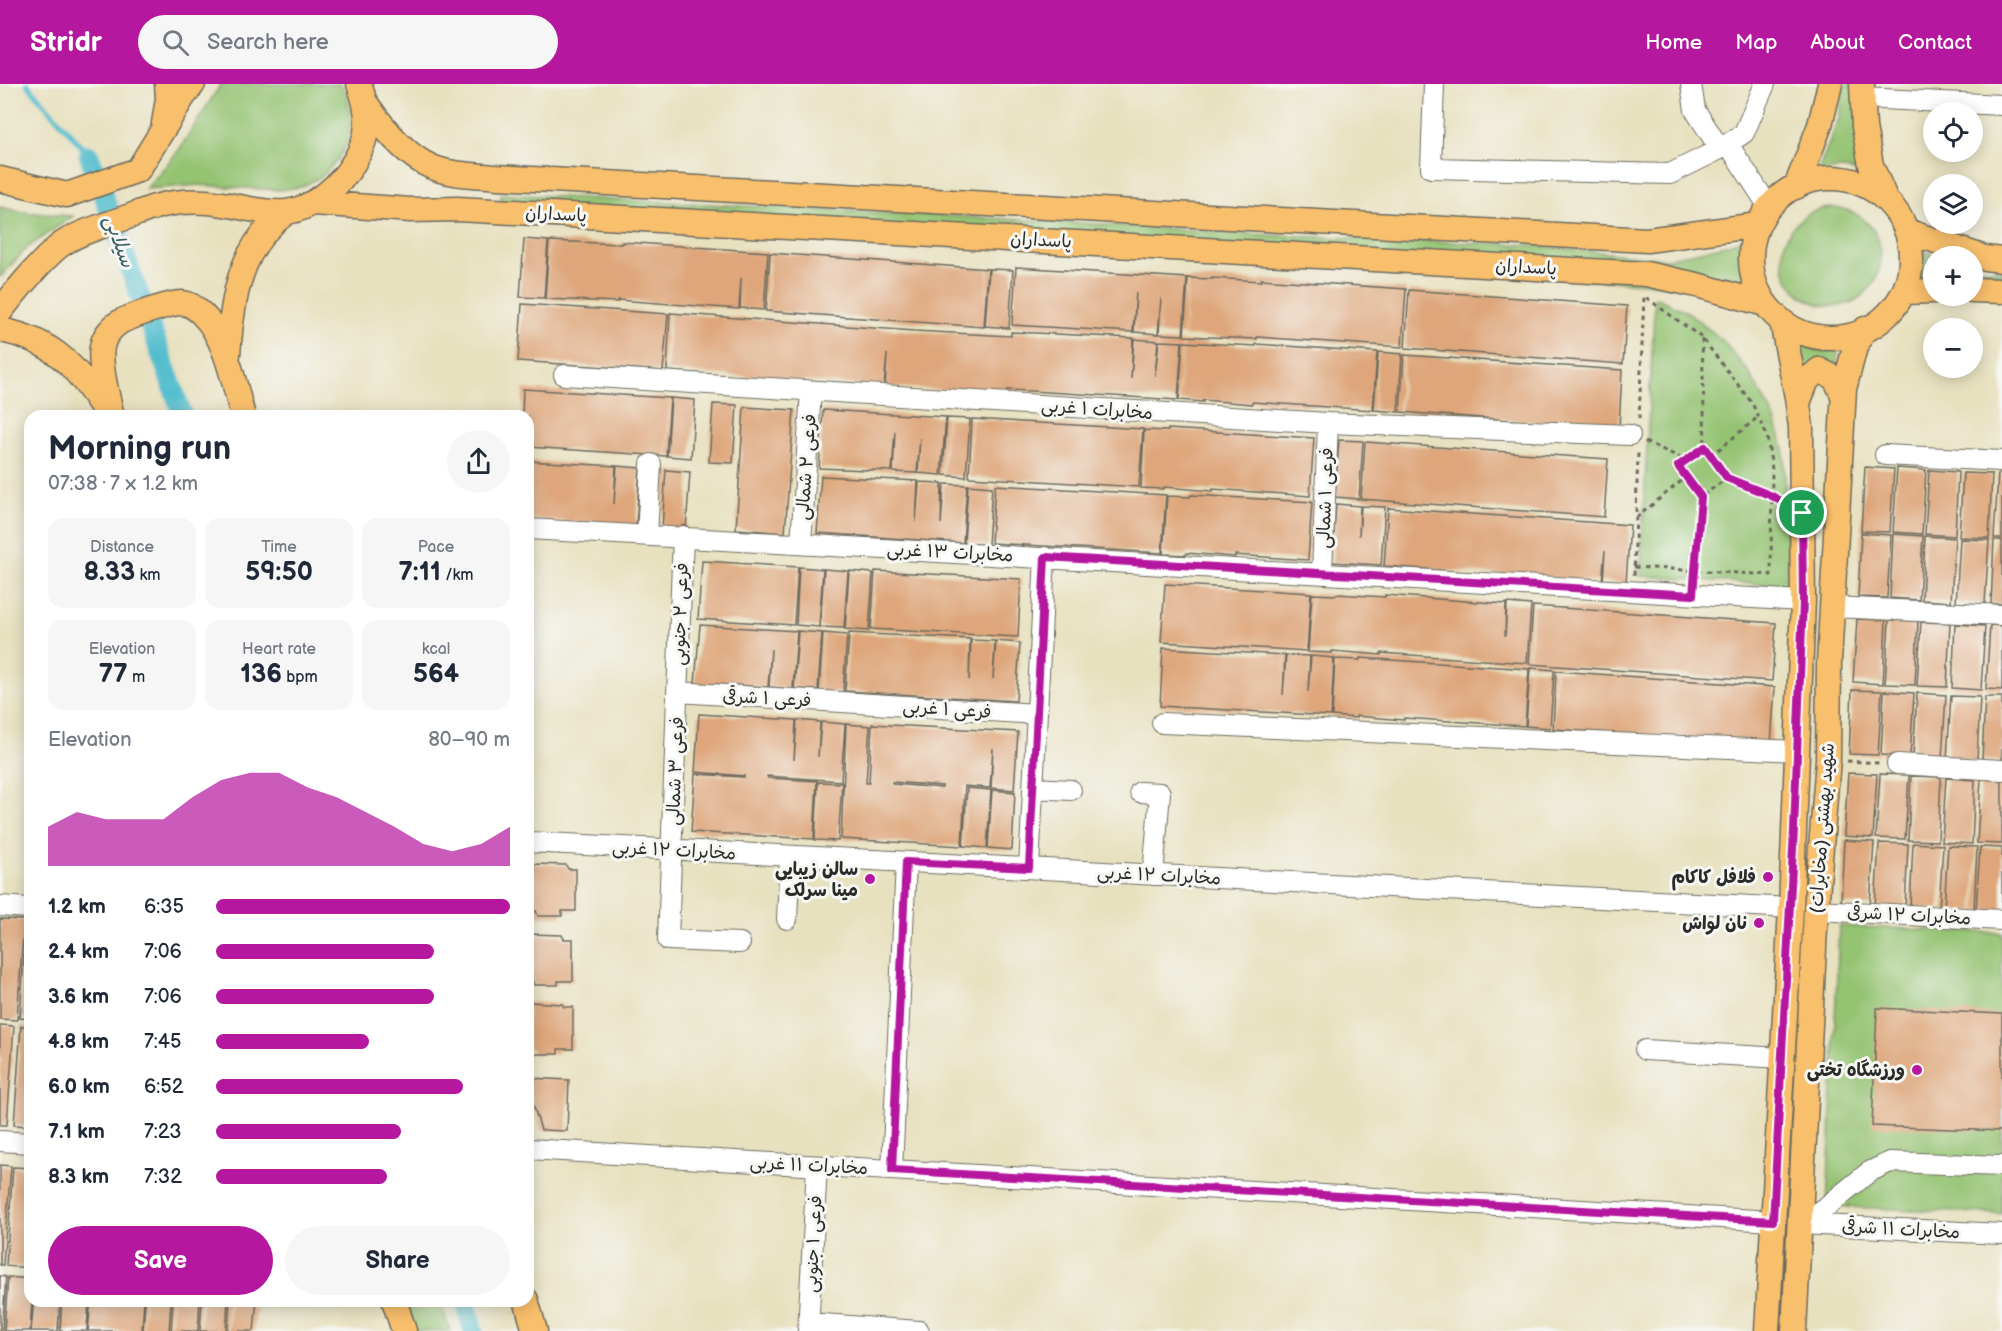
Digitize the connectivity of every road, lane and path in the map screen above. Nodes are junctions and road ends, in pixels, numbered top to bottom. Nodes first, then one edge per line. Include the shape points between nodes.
1 (167, 84) edge
2 (193, 84) edge
3 (1434, 84) edge
4 (1691, 84) edge
5 (1765, 84) edge
6 (1830, 84) edge
7 (1862, 91) edge
8 (362, 93) edge
9 (2002, 105) edge
10 (164, 128) junction
11 (1724, 146) junction
12 (0, 179) edge
13 (1796, 187) junction
14 (1886, 200) junction
15 (313, 203) junction
16 (287, 212) junction
17 (1763, 216) junction
18 (1907, 231) junction
19 (2002, 260) edge
20 (1983, 290) edge
21 (1923, 291) edge
22 (2002, 291) edge
23 (1904, 292) junction
24 (1644, 296) dead end
25 (1765, 304) junction
26 (0, 312) edge
27 (1782, 322) junction
28 (1865, 329) junction
29 (0, 330) edge
30 (1702, 338) junction
31 (227, 360) junction
32 (564, 375) dead end
33 (812, 391) junction
34 (1843, 395) junction
35 (1798, 403) junction
36 (106, 410) edge
37 (109, 410) edge
38 (241, 410) edge
39 (1758, 417) junction
40 (1328, 423) junction
41 (1630, 435) joint
42 (1705, 447) junction
43 (1886, 454) dead end
44 (1711, 456) junction
45 (1687, 460) junction
46 (2002, 460) edge
47 (651, 464) dead end
48 (1686, 477) junction
49 (1727, 478) junction
50 (1772, 496) junction
51 (1701, 497) junction
52 (1802, 513) junction
53 (1636, 518) dead end
54 (534, 529) edge
55 (647, 535) junction
56 (683, 536) junction
57 (801, 543) junction
58 (1045, 557) junction
59 (1634, 567) dead end
60 (1693, 570) junction
61 (1322, 573) junction
62 (1693, 595) junction
63 (1803, 601) junction
64 (1833, 607) junction
65 (2002, 615) edge
66 (677, 692) junction
67 (857, 703) joint
68 (1037, 714) junction
69 (1162, 723) dead end
70 (1797, 751) junction
71 (1828, 760) junction
72 (1897, 764) joint
73 (2002, 770) edge
74 (1033, 789) junction
75 (1071, 790) dead end
76 (1140, 792) dead end
77 (534, 842) edge
78 (672, 850) junction
79 (790, 856) junction
80 (906, 862) junction
81 (1029, 868) junction
82 (1153, 875) junction
83 (0, 906) edge
84 (24, 908) edge
85 (1791, 908) junction
86 (1816, 910) junction
87 (787, 919) dead end
88 (2002, 920) edge
89 (740, 943) dead end
90 (1645, 1050) dead end
91 (1782, 1058) junction
92 (1808, 1060) junction
93 (0, 1141) edge
94 (24, 1143) edge
95 (534, 1149) edge
96 (817, 1166) junction
97 (2002, 1166) edge
98 (892, 1170) junction
99 (1773, 1221) junction
100 (1800, 1224) junction
101 (2002, 1234) edge
102 (396, 1307) edge
103 (528, 1307) edge
104 (808, 1327) edge
105 (404, 1331) edge
106 (535, 1331) edge
107 (919, 1331) edge
108 (1767, 1331) edge
109 (1794, 1331) edge

1 - 10 main road
2 - 10 main road
3 - 11 street via 1431,168 1670,174
4 - 11 street via 1695,110
5 - 11 street via 1744,133
6 - 13 main road via 1820,125
7 - 9 street
7 - 14 main road via 1871,165
8 - 15 main road via 368,117 360,153 335,186
8 - 17 main road, پاسداران via 381,124 432,167 497,177 1647,240
10 - 12 main road via 138,170 67,195
11 - 17 street
13 - 14 main road via 1819,179 1852,181
13 - 17 main road via 1782,195
14 - 18 main road
15 - 16 main road
15 - 25 main road, پاسداران via 1646,274
16 - 26 main road via 181,201 153,208 58,247
16 - 31 main road via 273,222 248,257 239,279
17 - 25 main road via 1755,233 1751,267
18 - 19 main road via 1985,258
18 - 23 main road via 1911,264
20 - 22 main road
21 - 23 main road
23 - 28 main road via 1889,314
24 - 30 path
25 - 27 main road
27 - 28 main road via 1820,338 1842,338
27 - 35 main road, شهید بهشتی (مخابرات)
28 - 34 main road, شهید بهشتی (مخابرات) via 1854,347
29 - 36 main road via 48,346 81,377
30 - 39 path via 1752,403
30 - 42 path
31 - 37 main road via 213,327 191,305 172,304 120,322 102,344
31 - 38 main road
32 - 33 street, مخابرات ۱ غربی
33 - 40 street, مخابرات ۱ غربی
33 - 57 street, فرعی ۲ شمالی
34 - 35 main road via 1835,378 1819,370 1807,380
34 - 64 main road, شهید بهشتی (مخابرات)
35 - 52 main road, شهید بهشتی (مخابرات)
39 - 44 path
39 - 50 path via 1767,436
40 - 41 street, مخابرات ۱ غربی
40 - 61 street, فرعی ۱ شمالی
41 - 45 path
42 - 44 path
42 - 45 path
43 - 46 street
44 - 49 path
45 - 48 path via 1678,466
47 - 55 street
48 - 51 path
48 - 53 path
49 - 50 path
49 - 51 path
50 - 52 path
50 - 60 path via 1771,575
51 - 60 path
52 - 63 main road, شهید بهشتی (مخابرات)
54 - 55 street, مخابرات ۱۳ غربی
55 - 56 street, مخابرات ۱۳ غربی
56 - 57 street, مخابرات ۱۳ غربی
56 - 66 street, فرعی ۲ جنوبی
57 - 58 street, مخابرات ۱۳ غربی
58 - 61 street, مخابرات ۱۳ غربی
58 - 68 street
59 - 60 path
60 - 62 path
61 - 62 street, مخابرات ۱۳ غربی
62 - 63 street, مخابرات ۱۳ غربی
63 - 70 main road, شهید بهشتی (مخابرات)
64 - 65 street
64 - 71 main road, شهید بهشتی (مخابرات)
66 - 67 street, فرعی ۱ شرقی
66 - 78 street, فرعی ۳ شمالی
67 - 68 street, فرعی ۱ غربی
68 - 74 street
69 - 70 street
70 - 85 main road, شهید بهشتی (مخابرات)
71 - 72 path
71 - 86 main road, شهید بهشتی (مخابرات)
72 - 73 street
74 - 75 street
74 - 81 street
76 - 82 street via 1160,793
77 - 78 street, مخابرات ۱۲ غربی
78 - 79 street, مخابرات ۱۲ غربی
78 - 89 street, فرعی ۳ شمالی via 668,940
79 - 80 street, مخابرات ۱۲ غربی
79 - 87 street
80 - 81 street, مخابرات ۱۲ غربی
80 - 98 street
81 - 82 street, مخابرات ۱۲ غربی
82 - 85 street, مخابرات ۱۲ غربی
83 - 84 street
85 - 91 main road, شهید بهشتی (مخابرات)
86 - 88 street, مخابرات ۱۲ شرقی
86 - 92 main road, شهید بهشتی (مخابرات)
90 - 91 street
91 - 92 main road
91 - 99 main road, شهید بهشتی (مخابرات)
92 - 100 main road, شهید بهشتی (مخابرات)
93 - 94 street
95 - 96 street, مخابرات ۱۱ غربی
96 - 98 street, مخابرات ۱۱ غربی
96 - 104 street, فرعی ۱ جنوبی
97 - 100 street via 1890,1162 1869,1172
98 - 99 street, مخابرات ۱۱ غربی
99 - 108 main road, شهید بهشتی (مخابرات)
100 - 101 street, مخابرات ۱۱ شرقی
100 - 109 main road, شهید بهشتی (مخابرات)
102 - 105 main road
103 - 106 main road
104 - 107 street

